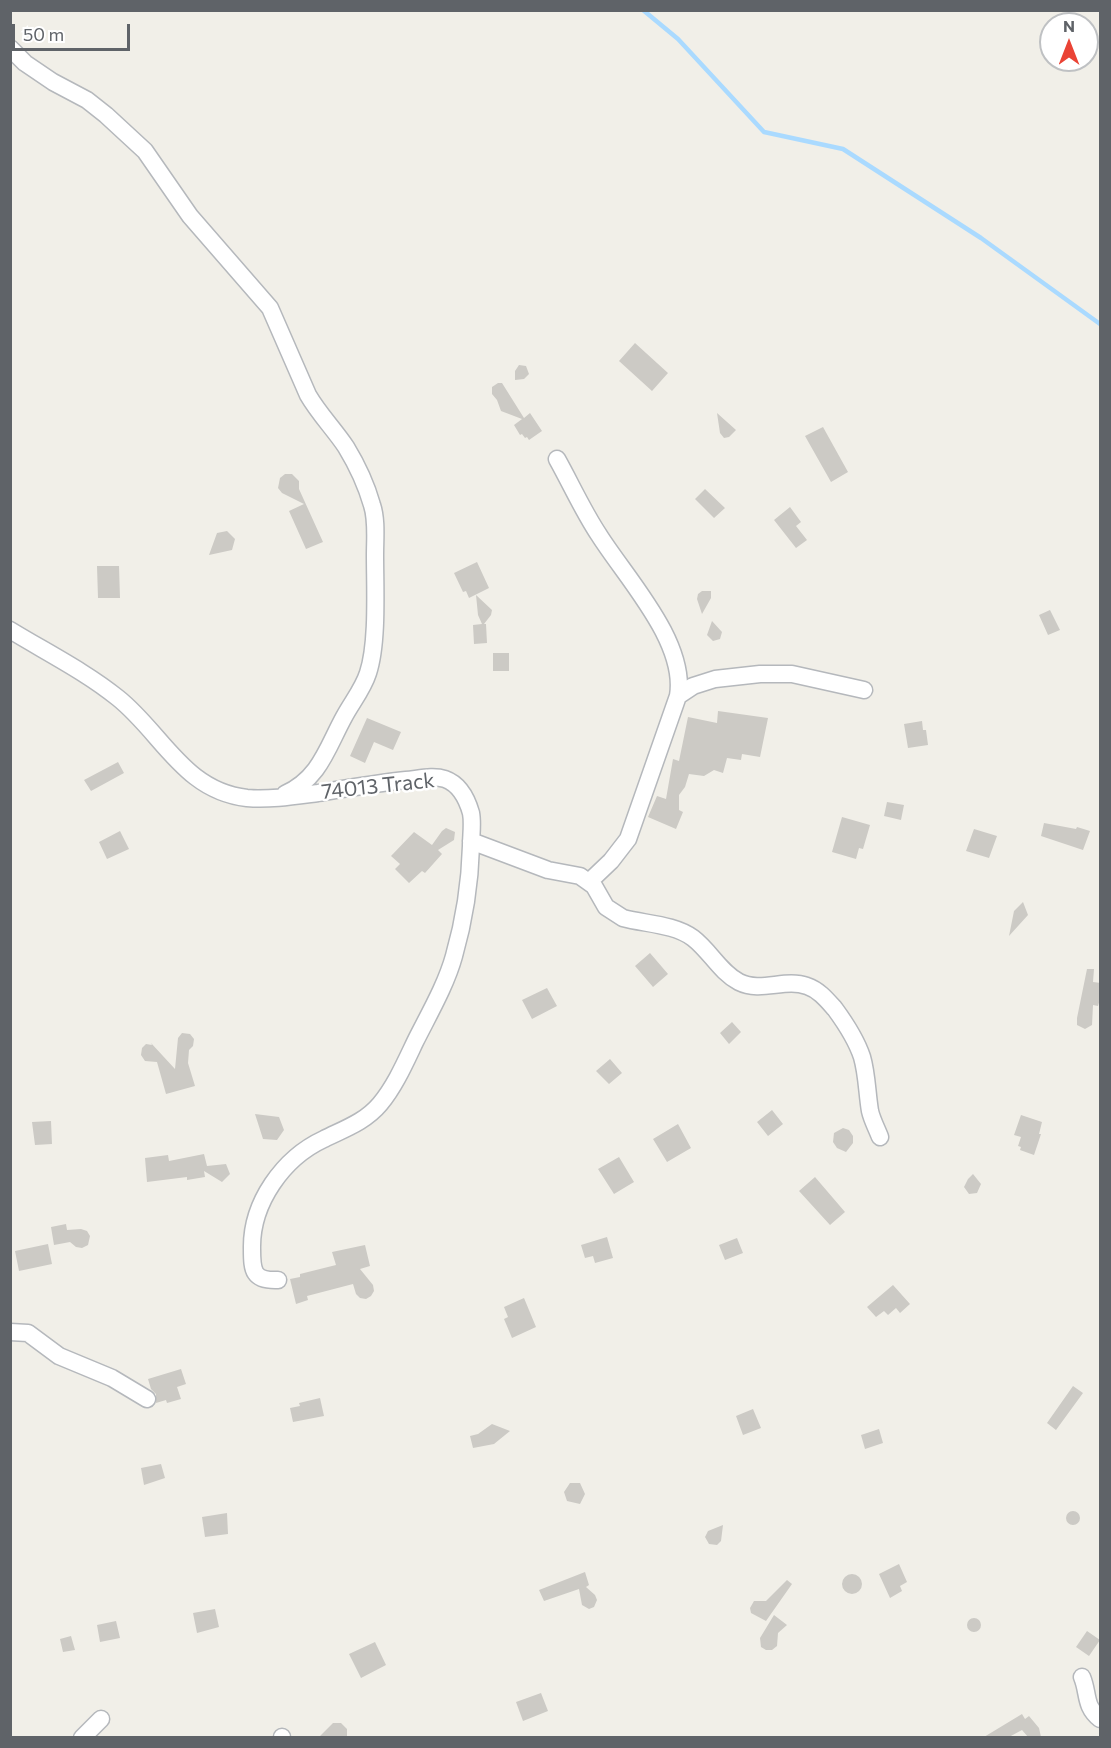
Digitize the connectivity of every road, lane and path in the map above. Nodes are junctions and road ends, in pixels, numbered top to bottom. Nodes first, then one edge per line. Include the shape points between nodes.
1 (10, 48) edge
2 (557, 459) dead end
3 (10, 630) edge
4 (864, 690) dead end
5 (678, 696) junction
6 (279, 797) junction
7 (471, 841) junction
8 (590, 881) junction
9 (880, 1137) dead end
10 (278, 1280) dead end
11 (10, 1332) edge
12 (147, 1399) dead end
13 (1082, 1677) dead end
14 (101, 1719) dead end
15 (1101, 1719) edge
16 (82, 1737) edge

1 - 6 street via 25,63 100,110 145,151 190,216 270,308 308,396 345,446 374,508 374,624 368,673 312,776
2 - 5 street via 598,534 665,632
3 - 6 street, 74013 Track via 118,698 198,778 226,794
4 - 5 street via 792,674 760,674 715,679
5 - 8 street via 628,839
6 - 7 street, 74013 Track via 438,778 456,785 462,794 471,814
7 - 8 street
7 - 10 street, 74013 Track via 470,873 454,958 402,1069 371,1114 349,1129 310,1146 292,1160 263,1200 254,1226 252,1263 258,1278
8 - 9 street via 615,914 685,933 705,948 729,976 742,983 804,985 828,1001 845,1023 863,1059 871,1113
11 - 12 street via 28,1333 58,1356 112,1378
13 - 15 street via 1089,1708
14 - 16 street

